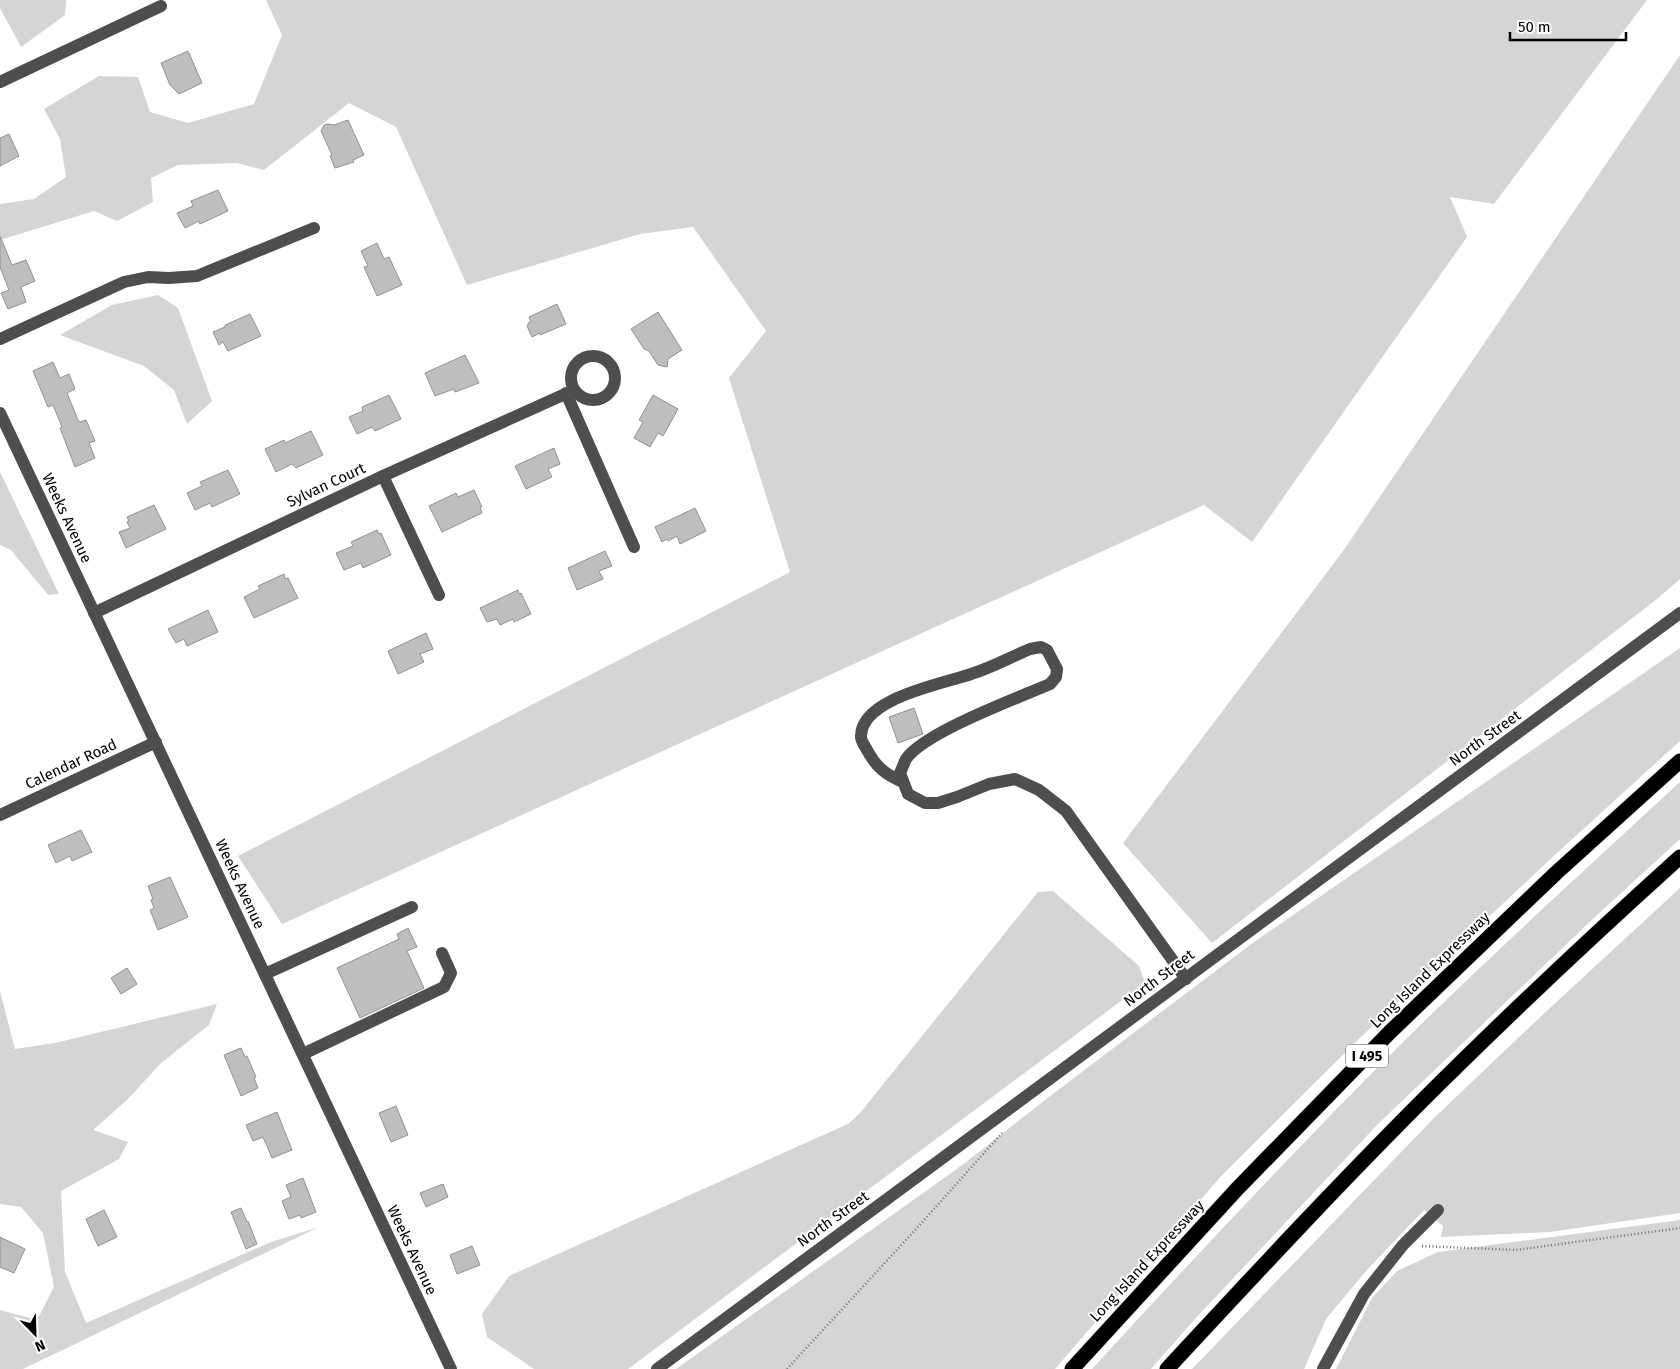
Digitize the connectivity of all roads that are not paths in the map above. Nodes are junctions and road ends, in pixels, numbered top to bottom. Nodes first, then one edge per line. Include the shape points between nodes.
1 (161, 6) dead end
2 (0, 82) edge
3 (314, 228) dead end
4 (0, 339) edge
5 (0, 413) edge
6 (383, 476) junction
7 (634, 546) dead end
8 (440, 595) dead end
9 (94, 613) junction
10 (1680, 613) edge
11 (156, 742) junction
12 (1680, 761) edge
13 (903, 782) junction
14 (0, 815) edge
15 (1680, 857) edge
16 (412, 907) dead end
17 (442, 953) dead end
18 (265, 974) junction
19 (1186, 979) junction
20 (303, 1054) junction
21 (1438, 1210) dead end
22 (451, 1369) edge
23 (657, 1369) edge
24 (1072, 1369) edge
25 (1167, 1369) edge
26 (1323, 1369) edge

1 - 2 street
3 - 4 street via 197,276 148,277 124,282
5 - 9 street, Weeks Avenue
6 - 7 street, Sylvan Court via 570,392
6 - 8 street
6 - 9 street, Sylvan Court
9 - 11 street, Weeks Avenue
10 - 19 street, North Street
11 - 14 street, Calendar Road
11 - 18 street, Weeks Avenue
12 - 24 highway, Long Island Expressway / I 495 via 1556,873 1390,1032 1237,1189
13 - 13 street via 900,773 907,758 928,739 1050,684 1057,669 1047,650 1040,647 1030,649 974,673 902,695 875,710 863,724 861,738 874,763 889,777
13 - 19 street via 908,794 924,803 938,803 989,784 1015,779 1039,790 1066,811
15 - 25 highway via 1440,1082 1288,1238
16 - 18 street
17 - 20 street via 451,974 444,987
18 - 20 street, Weeks Avenue
19 - 23 street, North Street
20 - 22 street, Weeks Avenue
21 - 26 street via 1403,1245 1364,1294

